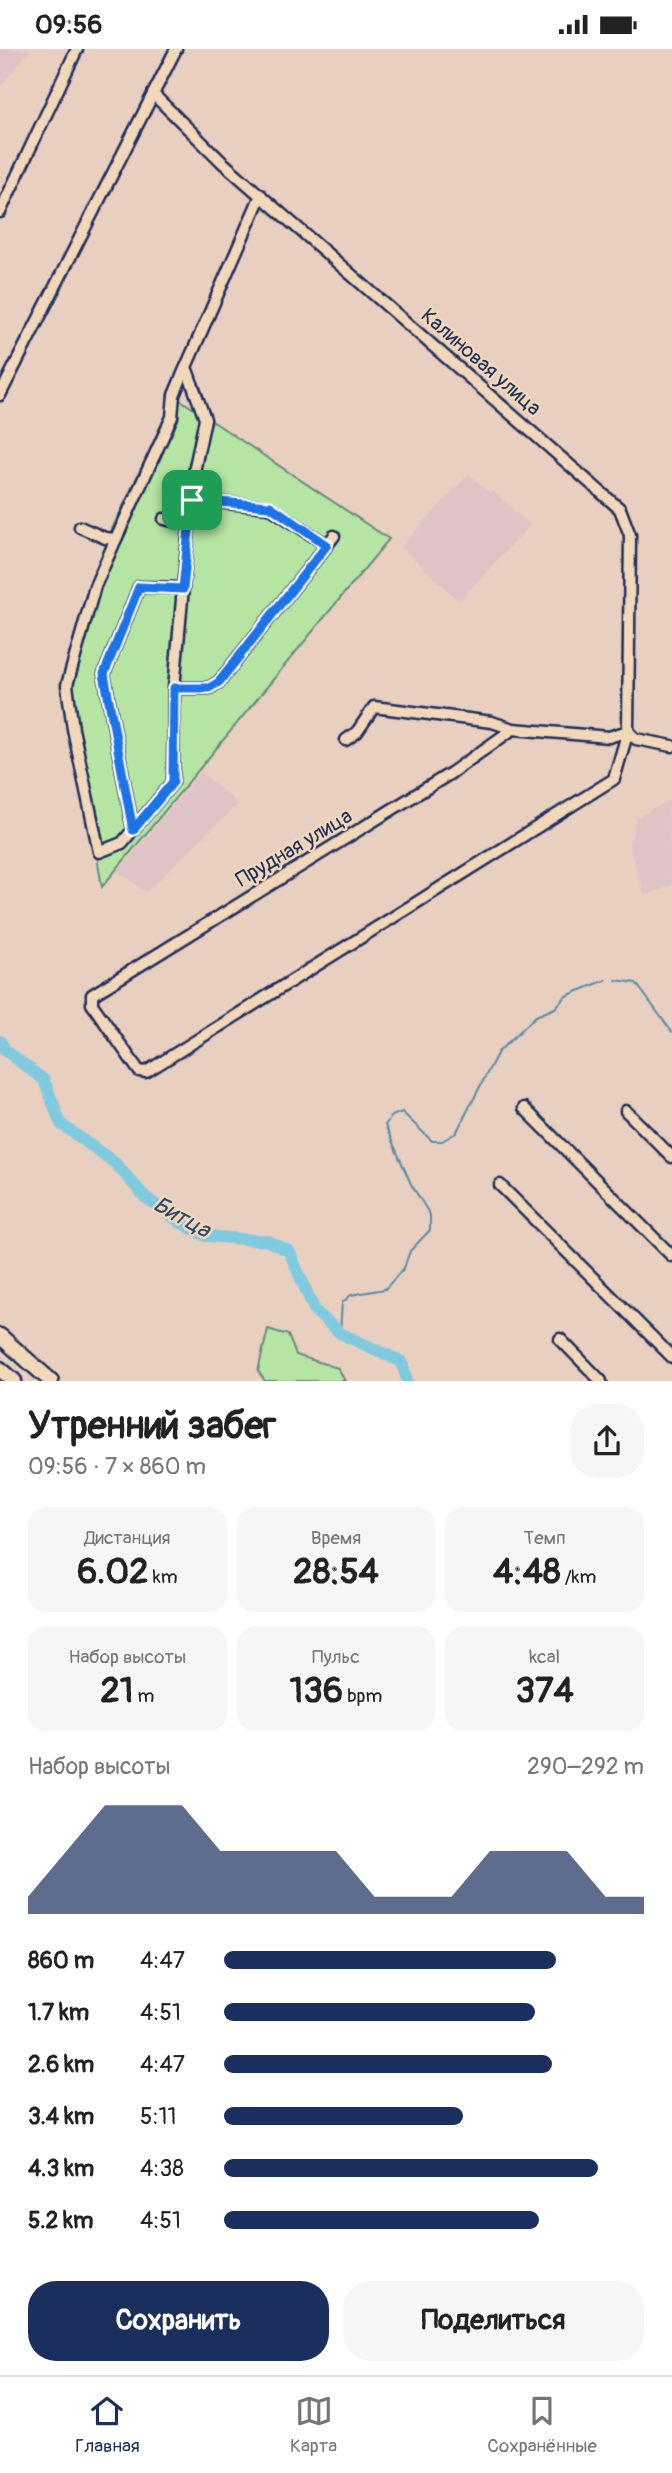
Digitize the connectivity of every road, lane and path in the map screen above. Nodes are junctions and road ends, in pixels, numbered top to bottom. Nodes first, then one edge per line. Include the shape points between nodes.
1 (77, 49) edge
2 (176, 49) edge
3 (153, 94) junction
4 (261, 195) junction
5 (0, 212) edge
6 (186, 367) junction
7 (0, 395) edge
8 (192, 500) junction
9 (164, 519) dead end
10 (190, 525) junction
11 (80, 527) dead end
12 (334, 536) dead end
13 (116, 539) junction
14 (327, 545) junction
15 (183, 589) junction
16 (174, 688) junction
17 (513, 729) junction
18 (628, 731) junction
19 (346, 740) dead end
20 (672, 746) edge
21 (133, 830) junction
22 (92, 995) joint
23 (524, 1108) dead end
24 (626, 1111) dead end
25 (672, 1157) edge
26 (500, 1185) dead end
27 (672, 1257) edge
28 (0, 1336) edge
29 (560, 1339) dead end
30 (672, 1357) edge
31 (0, 1369) edge
32 (14, 1381) edge
33 (51, 1381) edge
34 (601, 1381) edge

1 - 5 street
2 - 3 street
3 - 4 street, Калиновая улица
3 - 7 street
4 - 6 street
4 - 18 street, Калиновая улица via 620,509 630,535
6 - 8 street via 205,419
6 - 13 street via 174,395 167,431
8 - 10 street
8 - 14 street via 270,506
9 - 10 street
10 - 15 street
11 - 13 street
12 - 14 street
13 - 21 street via 88,608 70,669 68,696 99,852 116,848
14 - 16 street via 219,682 209,688
15 - 16 street
15 - 21 street via 139,587 104,674
16 - 21 street via 173,782
17 - 18 street via 609,737
17 - 19 street via 374,706
17 - 22 street, Прудная улица via 451,773
18 - 20 street via 636,739
18 - 22 street, Калиновая улица via 614,779 146,1072 139,1071 107,1026 92,1004
23 - 27 street
24 - 25 street
26 - 30 street
28 - 33 highway
29 - 34 street
31 - 32 highway

